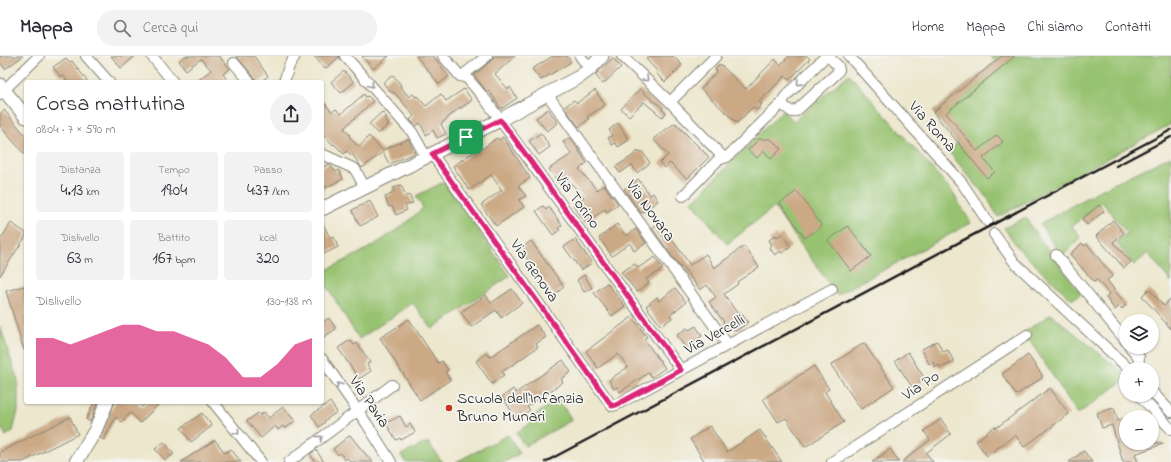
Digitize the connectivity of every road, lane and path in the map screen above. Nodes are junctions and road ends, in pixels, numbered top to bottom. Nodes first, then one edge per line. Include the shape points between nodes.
1 (39, 56) edge
2 (86, 56) edge
3 (152, 56) edge
4 (295, 56) edge
5 (345, 56) edge
6 (443, 56) edge
7 (486, 56) edge
8 (580, 56) edge
9 (602, 56) edge
10 (622, 56) edge
11 (716, 56) edge
12 (827, 56) edge
13 (849, 56) edge
14 (234, 62) dead end
15 (590, 69) junction
16 (462, 76) junction
17 (107, 80) edge
18 (171, 80) edge
19 (248, 80) edge
20 (285, 80) edge
21 (1, 90) edge
22 (547, 94) junction
23 (670, 102) junction
24 (781, 104) junction
25 (24, 115) edge
26 (500, 120) junction
27 (324, 155) edge
28 (429, 156) junction
29 (724, 158) junction
30 (365, 188) junction
31 (683, 196) dead end
32 (324, 208) edge
33 (988, 222) dead end
34 (994, 234) dead end
35 (1056, 255) dead end
36 (832, 289) dead end
37 (1119, 332) edge
38 (1027, 335) dead end
39 (728, 345) junction
40 (324, 362) edge
41 (1121, 362) edge
42 (681, 370) junction
43 (392, 385) dead end
44 (1159, 399) edge
45 (1147, 403) edge
46 (107, 404) edge
47 (215, 404) edge
48 (612, 406) joint
49 (357, 410) junction
50 (1171, 412) edge
51 (1171, 429) edge
52 (76, 462) edge
53 (261, 462) edge
54 (289, 462) edge
55 (391, 462) edge
56 (832, 462) edge

1 - 21 street
2 - 17 street
3 - 18 street
4 - 20 street
5 -> 28 street, Via Genova via 412,132
6 - 16 street, Via Torino
7 - 16 street
8 - 15 street
9 - 15 street
10 -> 23 street
11 - 23 street
12 -> 24 street
12 - 24 street via 838,66 836,74 796,111 792,112
13 - 33 street, Via Roma via 962,183
14 - 19 street
15 - 22 street
16 - 26 street, Via Torino via 467,78
21 - 25 street
22 - 26 street
22 - 39 street, Via Novara
23 - 29 street
24 - 29 street
26 - 28 street
26 - 42 street, Via Torino
27 - 30 street via 355,168
28 - 30 street
28 - 48 street, Via Genova
29 - 31 street via 718,160
30 - 32 street
34 - 41 street via 1015,263
35 - 37 street
36 - 39 street, Via Vercelli
38 - 56 street, Via Po
39 - 42 street, Via Vercelli
49 -> 40 street, Via Pavia
42 - 48 street, Via Vercelli
43 - 49 street
44 - 50 street
45 - 51 street
46 - 52 street
47 -> 53 street
54 -> 49 street
49 - 55 street, Via Pavia

